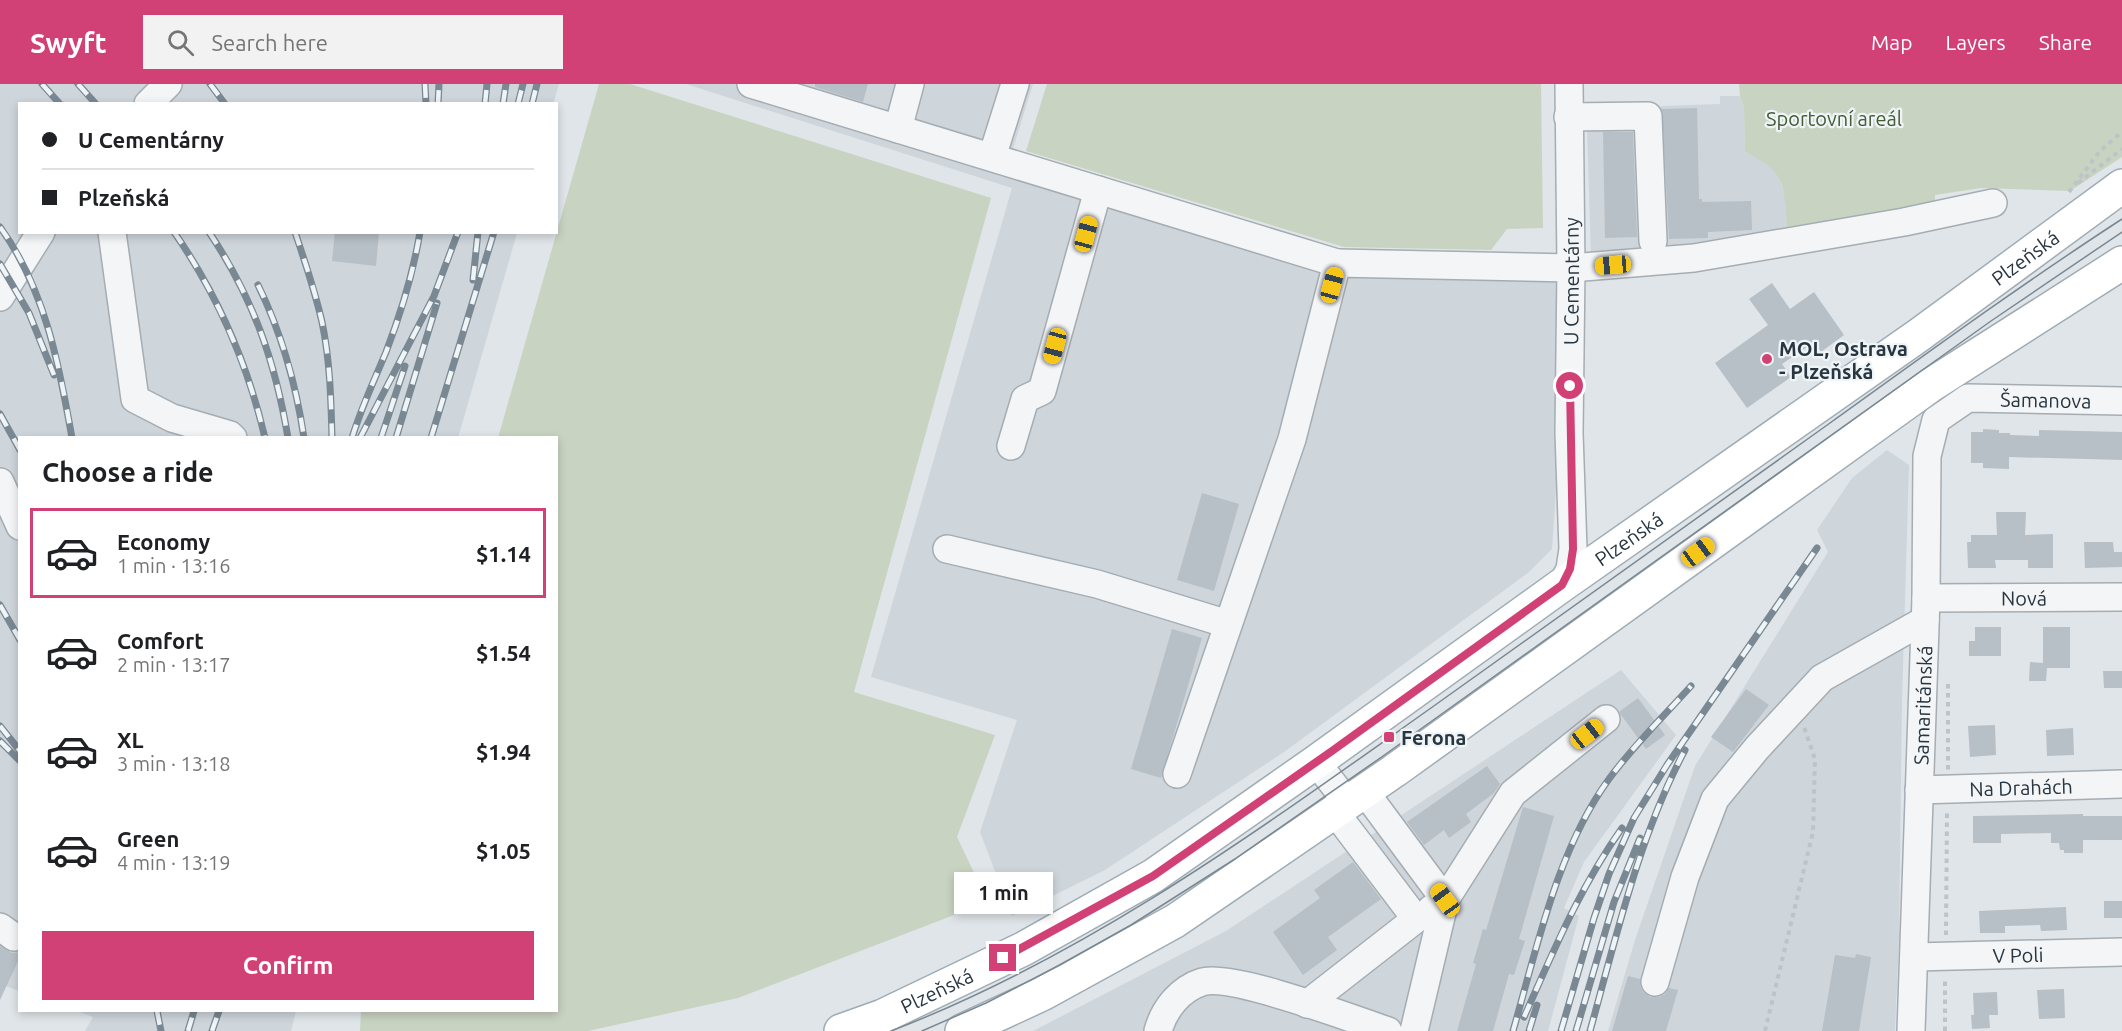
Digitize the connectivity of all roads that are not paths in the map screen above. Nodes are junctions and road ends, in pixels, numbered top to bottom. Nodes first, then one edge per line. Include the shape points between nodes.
1 (168, 84) edge
2 (910, 84) edge
3 (1015, 84) edge
4 (1569, 84) edge
5 (756, 85) edge
6 (150, 102) edge
7 (1568, 117) junction
8 (898, 129) junction
9 (992, 158) junction
10 (2122, 186) edge
11 (1098, 190) junction
12 (1993, 203) dead end
13 (40, 234) edge
14 (112, 234) edge
15 (1653, 241) dead end
16 (2122, 263) edge
17 (1347, 264) junction
18 (1571, 268) junction
19 (0, 297) edge
20 (1968, 398) joint
21 (2122, 401) edge
22 (176, 428) edge
23 (231, 436) edge
24 (1011, 446) dead end
25 (0, 482) edge
26 (18, 522) edge
27 (947, 549) dead end
28 (1562, 585) junction
29 (2122, 597) edge
30 (1926, 609) junction
31 (1228, 624) junction
32 (1606, 719) dead end
33 (1316, 762) junction
34 (1177, 774) dead end
35 (2122, 784) edge
36 (1919, 790) junction
37 (1349, 802) junction
38 (1445, 900) junction
39 (1416, 919) junction
40 (2122, 952) edge
41 (1914, 957) junction
42 (1655, 982) dead end
43 (1307, 1004) junction
44 (841, 1031) edge
45 (962, 1031) edge
46 (1158, 1031) edge
47 (1388, 1031) edge
48 (1414, 1031) edge
49 (1911, 1031) edge

1 - 6 street
2 - 8 street
3 - 9 street
4 - 7 street, U Cementárny
5 - 8 street
7 - 15 street via 1648,116
7 - 18 street, U Cementárny
8 - 9 street
9 - 11 street
10 - 28 main road, Plzeňská via 1919,335
11 - 17 street
11 - 24 street via 1042,391 1025,399
12 - 18 street via 1694,258
13 - 19 street
14 - 22 street via 135,399
16 - 37 main road via 1931,385
17 - 18 street
17 - 31 street
18 - 28 street, U Cementárny via 1572,559
20 - 21 street, Šamanova
20 - 30 street, Samaritánská via 1936,420 1927,456
22 - 23 street
25 - 26 street
27 - 31 street via 1097,584
28 - 33 main road, Plzeňská
29 - 30 street, Nová
30 - 36 street, Samaritánská
30 - 42 street via 1822,678 1715,799 1685,877
31 - 34 street
32 - 38 street via 1513,793
33 - 37 street
33 - 44 main road, Plzeňská via 1153,876 1023,949 883,1016
35 - 36 street, Na Drahách
36 - 41 street, Samaritánská
37 - 38 street
37 - 39 street
37 - 45 main road via 1175,921 1042,994
38 - 39 street
38 - 48 street
39 - 43 street
40 - 41 street, V Poli
41 - 49 street, Samaritánská
43 - 46 street via 1235,983 1203,981 1179,993
43 - 47 street

